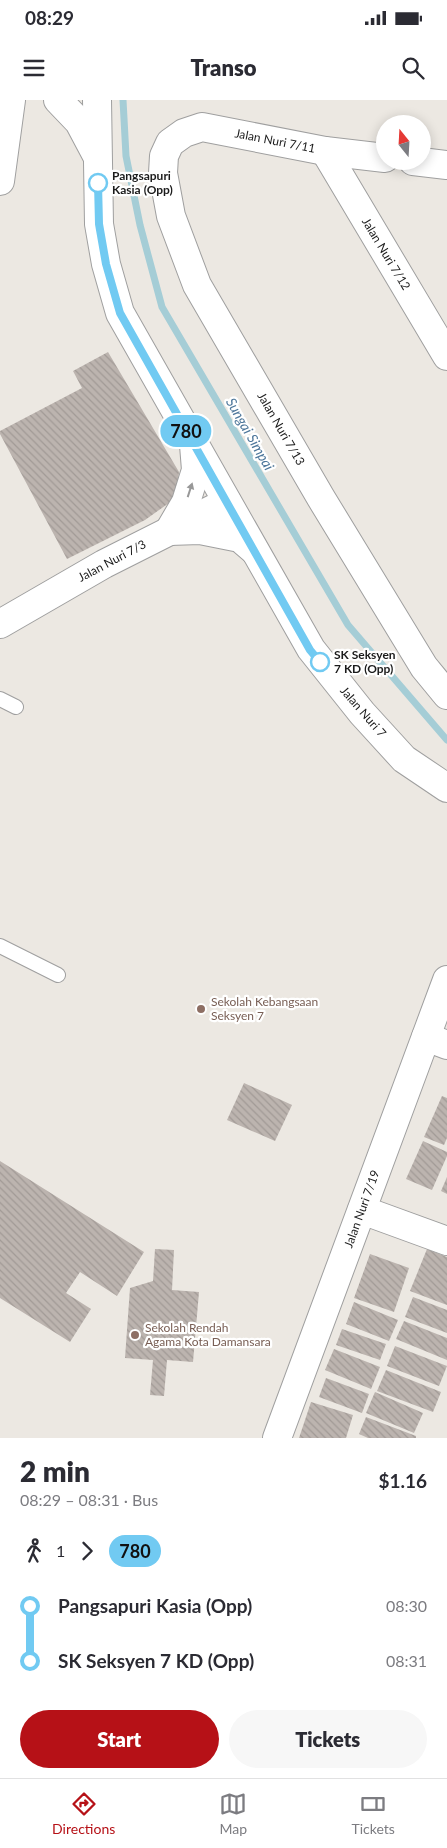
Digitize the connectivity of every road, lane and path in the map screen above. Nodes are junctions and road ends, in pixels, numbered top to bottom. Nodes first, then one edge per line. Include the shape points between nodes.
1 (11, 100) edge
2 (58, 100) edge
3 (97, 100) edge
4 (170, 143) joint
5 (325, 151) junction
6 (98, 157) junction
7 (376, 157) edge
8 (431, 163) edge
9 (447, 165) edge
10 (1, 170) edge
11 (447, 356) edge
12 (194, 445) junction
13 (227, 502) junction
14 (169, 531) junction
15 (254, 550) junction
16 (0, 624) edge
17 (447, 695) edge
18 (0, 699) edge
19 (16, 707) dead end
20 (447, 788) edge
21 (0, 946) edge
22 (58, 975) dead end
23 (447, 980) edge
24 (436, 1041) edge
25 (362, 1210) junction
26 (447, 1241) edge
27 (277, 1438) edge

1 - 10 street
2 - 6 street via 79,122
3 - 6 street, Jalan Nuri 7
4 - 5 street, Jalan Nuri 7/11 via 184,132 202,127
4 - 17 street, Jalan Nuri 7/13 via 164,156 163,172 168,199 197,285 326,507 424,667
5 - 7 street, Jalan Nuri 7/11
5 - 11 street, Jalan Nuri 7/12
6 - 12 street, Jalan Nuri 7 via 99,224 120,313
8 - 9 street
12 - 13 street, Jalan Nuri 7
14 -> 12 street via 186,502 196,470
13 - 14 street, Jalan Nuri 7/3
13 - 15 street, Jalan Nuri 7
14 - 15 street via 200,530 240,538
14 - 16 street, Jalan Nuri 7/3
15 - 20 street, Jalan Nuri 7 via 310,650 404,759
18 - 19 lane
21 - 22 lane
23 - 24 street, Jalan Nuri 7/19
24 - 25 street, Jalan Nuri 7/19
25 - 26 street
25 - 27 street, Jalan Nuri 7/19

